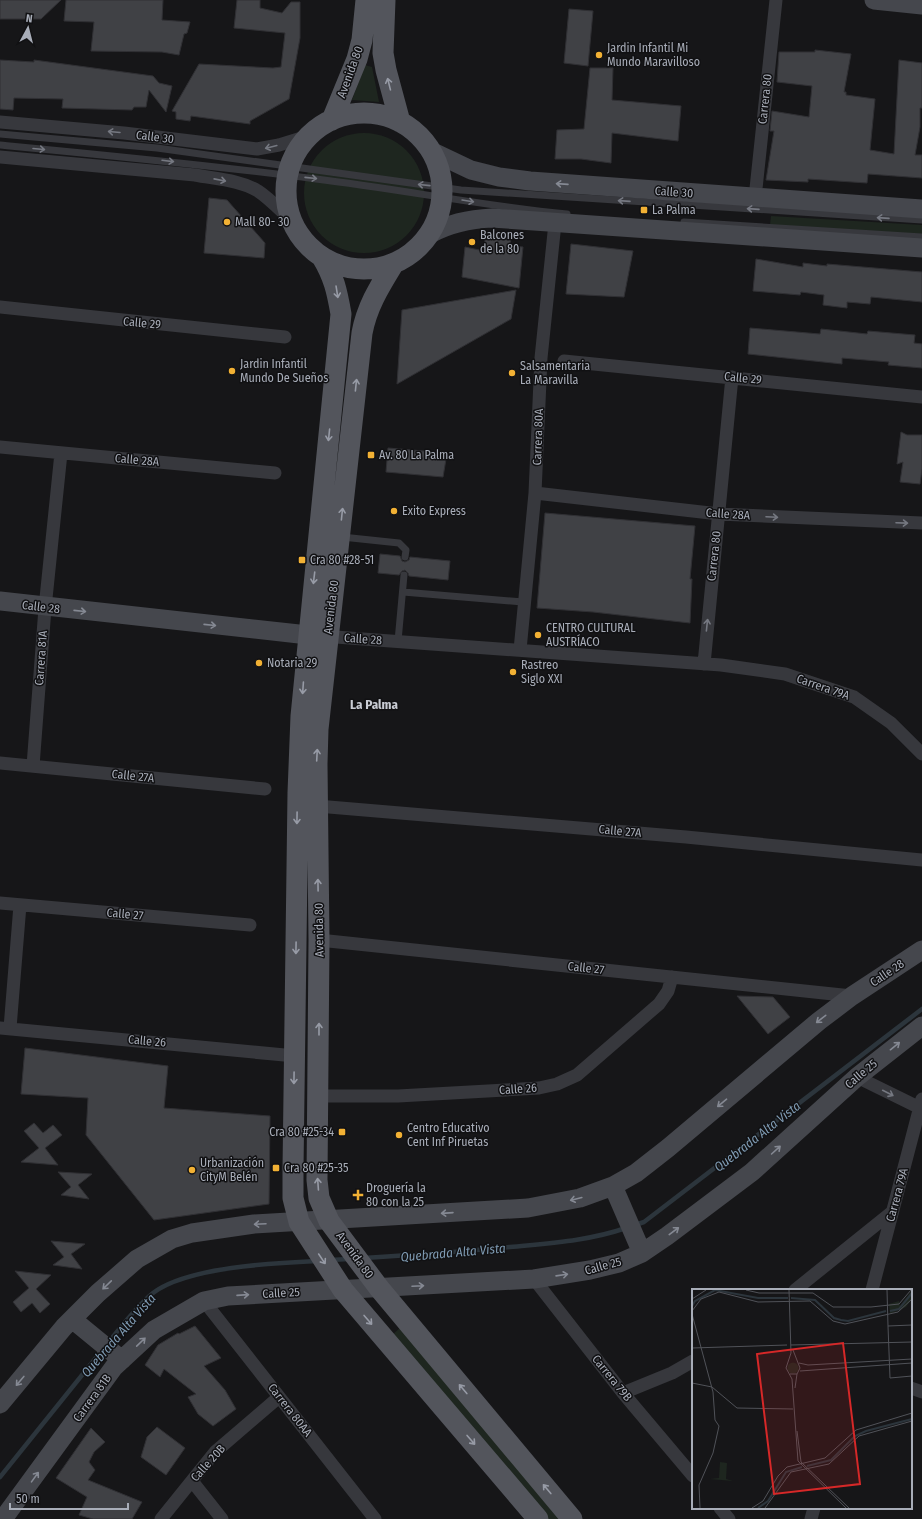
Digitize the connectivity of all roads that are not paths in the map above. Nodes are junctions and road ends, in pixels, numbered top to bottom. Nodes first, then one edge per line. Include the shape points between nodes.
1 (366, 0) edge
2 (385, 0) edge
3 (776, 0) edge
4 (874, 0) edge
5 (922, 5) edge
6 (332, 120) junction
7 (0, 122) edge
8 (400, 122) junction
9 (0, 134) edge
10 (308, 136) junction
11 (0, 145) edge
12 (431, 151) junction
13 (0, 157) edge
14 (288, 171) junction
15 (442, 192) junction
16 (755, 198) junction
17 (922, 209) edge
18 (577, 215) dead end
19 (291, 220) junction
20 (922, 220) edge
21 (679, 222) dead end
22 (555, 223) junction
23 (430, 234) junction
24 (922, 237) edge
25 (922, 248) edge
26 (322, 257) junction
27 (394, 263) junction
28 (0, 307) edge
29 (285, 337) dead end
30 (564, 361) dead end
31 (732, 377) junction
32 (922, 397) edge
33 (0, 447) edge
34 (61, 453) junction
35 (275, 473) dead end
36 (535, 493) junction
37 (719, 514) junction
38 (922, 523) edge
39 (339, 537) junction
40 (405, 557) dead end
41 (404, 575) dead end
42 (403, 592) junction
43 (0, 601) edge
44 (523, 602) junction
45 (45, 608) junction
46 (318, 636) junction
47 (398, 641) junction
48 (520, 650) junction
49 (704, 664) junction
50 (922, 754) edge
51 (0, 763) edge
52 (33, 766) junction
53 (265, 789) dead end
54 (317, 806) junction
55 (922, 860) edge
56 (0, 903) edge
57 (20, 905) junction
58 (250, 925) dead end
59 (319, 940) junction
60 (922, 950) edge
61 (672, 977) junction
62 (852, 996) junction
63 (922, 1026) edge
64 (5, 1028) edge
65 (295, 1056) junction
66 (857, 1076) junction
67 (319, 1096) junction
68 (921, 1106) edge
69 (613, 1186) junction
70 (892, 1212) junction
71 (329, 1221) junction
72 (304, 1231) junction
73 (642, 1253) junction
74 (534, 1279) junction
75 (375, 1282) junction
76 (339, 1284) junction
77 (796, 1289) edge
78 (872, 1289) edge
79 (204, 1301) junction
80 (71, 1325) junction
81 (116, 1361) junction
82 (692, 1362) edge
83 (912, 1388) edge
84 (922, 1392) edge
85 (623, 1393) junction
86 (279, 1397) junction
87 (0, 1403) edge
88 (692, 1475) edge
89 (192, 1481) junction
90 (721, 1509) edge
91 (814, 1509) edge
92 (3, 1519) edge
93 (161, 1519) edge
94 (222, 1519) edge
95 (375, 1519) edge
96 (538, 1519) edge
97 (572, 1519) edge
98 (729, 1519) edge
99 (811, 1519) edge

1 - 6 main road, Avenida 80 via 362,40 357,58
8 -> 2 main road, Avenida 80 via 383,53
3 - 16 street, Carrera 80
4 - 5 street
6 - 8 main road via 366,113
6 - 10 main road
10 -> 7 street, Calle 30 via 256,149 124,133
8 - 12 main road via 417,134
9 - 14 lane via 157,148
10 - 14 main road via 297,150
11 -> 14 lane
12 - 15 main road via 441,174
16 -> 12 street, Calle 30 via 500,177 471,170
13 -> 19 street via 195,175 236,183 258,191
14 - 15 lane
14 - 19 main road via 286,198
15 -> 18 lane via 527,210
20 -> 15 lane
15 - 23 main road via 436,221
16 - 17 street, Calle 30
19 - 26 main road via 304,240
21 - 24 lane
22 - 23 street via 480,218 454,223
22 - 25 street
22 - 36 street, Carrera 80A via 541,358
23 - 27 main road via 414,251
26 - 27 main road via 339,265 357,269 376,268
26 -> 46 main road, Avenida 80 via 332,274 341,314
39 -> 27 main road, Avenida 80 via 365,316
28 - 29 street, Calle 29
30 - 31 street, Calle 29
31 - 32 street, Calle 29
31 - 37 street, Carrera 80
33 - 34 street, Calle 28A
34 - 35 street, Calle 28A
34 - 45 street, Carrera 81A
36 - 37 street, Calle 28A
36 - 44 street, Carrera 80A
37 -> 38 street, Calle 28A
49 -> 37 street, Carrera 80
39 - 40 lane via 399,543 406,550
39 - 46 main road, Avenida 80
41 - 42 lane
42 - 44 lane
42 - 47 lane
43 - 45 street, Calle 28
44 - 48 street, Carrera 80A
45 -> 46 street, Calle 28
45 - 52 street, Carrera 81A
46 - 47 street, Calle 28
54 -> 46 main road, Avenida 80
46 -> 65 main road, Avenida 80 via 301,716
47 - 48 street, Calle 28
48 - 49 street, Calle 28
49 - 50 street, Carrera 79A via 785,674 854,697 891,724
51 - 52 street, Calle 27A
52 - 53 street, Calle 27A
54 - 55 street, Calle 27A
59 -> 54 main road, Avenida 80
56 - 57 street, Calle 27
57 - 58 street, Calle 27
57 - 64 street
59 - 61 street, Calle 27
67 -> 59 main road, Avenida 80
60 - 62 street, Calle 28
61 - 62 street, Calle 27
61 - 67 street, Calle 26 via 668,991 659,1004 577,1075 557,1084 539,1088 398,1096
62 -> 69 street via 818,1021 668,1148 636,1173
66 -> 63 street, Calle 25
64 - 65 street, Calle 26
65 -> 72 main road, Avenida 80 via 293,1198
66 -> 68 street
73 -> 66 street, Calle 25 via 752,1172
71 -> 67 main road, Avenida 80 via 319,1198 317,1180
68 - 70 street, Carrera 79A
69 -> 71 street via 580,1198 528,1208
69 - 73 street
70 - 77 street
70 - 78 street, Carrera 79A
71 - 72 street
71 - 75 main road, Avenida 80
72 -> 76 main road, Avenida 80
72 -> 80 street via 254,1224 192,1233 172,1239 136,1259
74 -> 73 street, Calle 25 via 620,1263
75 -> 74 street, Calle 25
74 - 85 street, Carrera 79B
75 - 76 street, Calle 25
97 -> 75 main road, Avenida 80
79 -> 76 street, Calle 25
76 -> 96 main road, Avenida 80
81 -> 79 street, Carrera 81B via 154,1330
79 - 86 street, Carrera 80AA
80 - 81 street
80 -> 87 street
92 -> 81 street, Carrera 81B
82 - 85 street via 672,1373
83 - 84 street
85 - 88 street, Carrera 79B
86 - 89 street, Calle 20B via 215,1452
86 - 95 street, Carrera 80AA
89 - 93 street, Calle 20B
89 - 94 street
90 - 98 street
91 - 99 street

